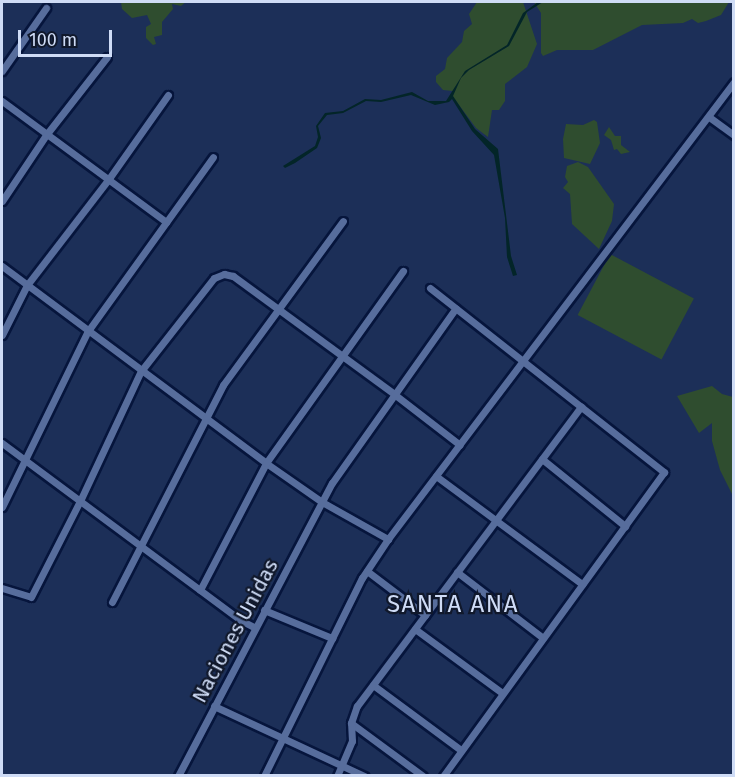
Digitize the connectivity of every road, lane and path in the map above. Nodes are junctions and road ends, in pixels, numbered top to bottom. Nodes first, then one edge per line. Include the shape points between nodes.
1 (46, 8) dead end
2 (107, 57) dead end
3 (2, 71) edge
4 (734, 82) edge
5 (168, 95) dead end
6 (2, 101) edge
7 (709, 117) junction
8 (47, 134) junction
9 (734, 135) edge
10 (213, 157) dead end
11 (108, 180) junction
12 (2, 201) edge
13 (343, 221) dead end
14 (166, 222) junction
15 (2, 266) edge
16 (403, 271) dead end
17 (27, 285) junction
18 (430, 288) dead end
19 (456, 308) junction
20 (277, 310) junction
21 (88, 330) junction
22 (2, 334) edge
23 (342, 356) junction
24 (525, 362) junction
25 (141, 371) junction
26 (394, 394) junction
27 (581, 407) junction
28 (205, 419) junction
29 (2, 443) edge
30 (460, 445) junction
31 (542, 459) junction
32 (24, 460) junction
33 (267, 463) junction
34 (436, 476) junction
35 (80, 501) junction
36 (322, 502) junction
37 (2, 507) edge
38 (498, 520) junction
39 (625, 526) junction
40 (388, 539) junction
41 (141, 544) junction
42 (367, 572) junction
43 (457, 572) junction
44 (582, 584) junction
45 (2, 588) edge
46 (200, 590) junction
47 (112, 603) dead end
48 (264, 610) junction
49 (425, 615) junction
50 (254, 627) junction
51 (415, 629) junction
52 (332, 638) junction
53 (543, 638) junction
54 (373, 685) junction
55 (502, 693) junction
56 (214, 706) junction
57 (351, 723) junction
58 (284, 738) junction
59 (461, 750) junction
60 (342, 765) junction
61 (178, 776) edge
62 (264, 776) edge
63 (337, 776) edge
64 (364, 776) edge
65 (423, 776) edge
66 (443, 776) edge

1 - 3 street
2 - 8 street
4 - 7 street
5 - 11 street
6 - 8 street
7 - 9 street
7 - 24 street
8 - 11 street
8 - 12 street
10 - 14 street
11 - 14 street
11 - 17 street
13 - 20 street
14 - 21 street
15 - 17 street
16 - 23 street
17 - 21 street
17 - 22 street
18 - 19 street
19 - 24 street
19 - 26 street, Naciones Unidas
20 - 23 street
20 - 25 street via 232,276 214,278
20 - 28 street via 223,385
21 - 25 street
21 - 32 street
23 - 26 street
23 - 33 street
24 - 27 street
24 - 30 street
25 - 28 street
25 - 35 street
26 - 30 street
26 - 36 street, Naciones Unidas
27 - 31 street
27 - 39 street via 664,472
28 - 33 street
28 - 41 street
29 - 32 street
30 - 34 street
31 - 38 street
31 - 39 street
32 - 35 street
32 - 37 street
33 - 36 street
33 - 46 street
34 - 38 street
34 - 40 street
35 - 41 street
35 - 45 street via 31,597
36 - 40 street
36 - 48 street, Naciones Unidas
38 - 43 street
38 - 44 street
39 - 44 street
40 - 42 street
41 - 46 street
41 - 47 street
42 - 49 street
42 - 52 street
43 - 49 street
43 - 53 street
44 - 53 street
46 - 50 street
48 - 50 street, Naciones Unidas
48 - 52 street
49 - 51 street
50 - 56 street, Naciones Unidas
51 - 54 street
51 - 55 street
52 - 58 street
53 - 55 street
54 - 57 street via 357,706
54 - 59 street
55 - 59 street
56 - 58 street
56 - 61 street, Naciones Unidas
57 - 60 street via 352,741
57 - 65 street
58 - 60 street
58 - 62 street
59 - 66 street
60 - 63 street
60 - 64 street

